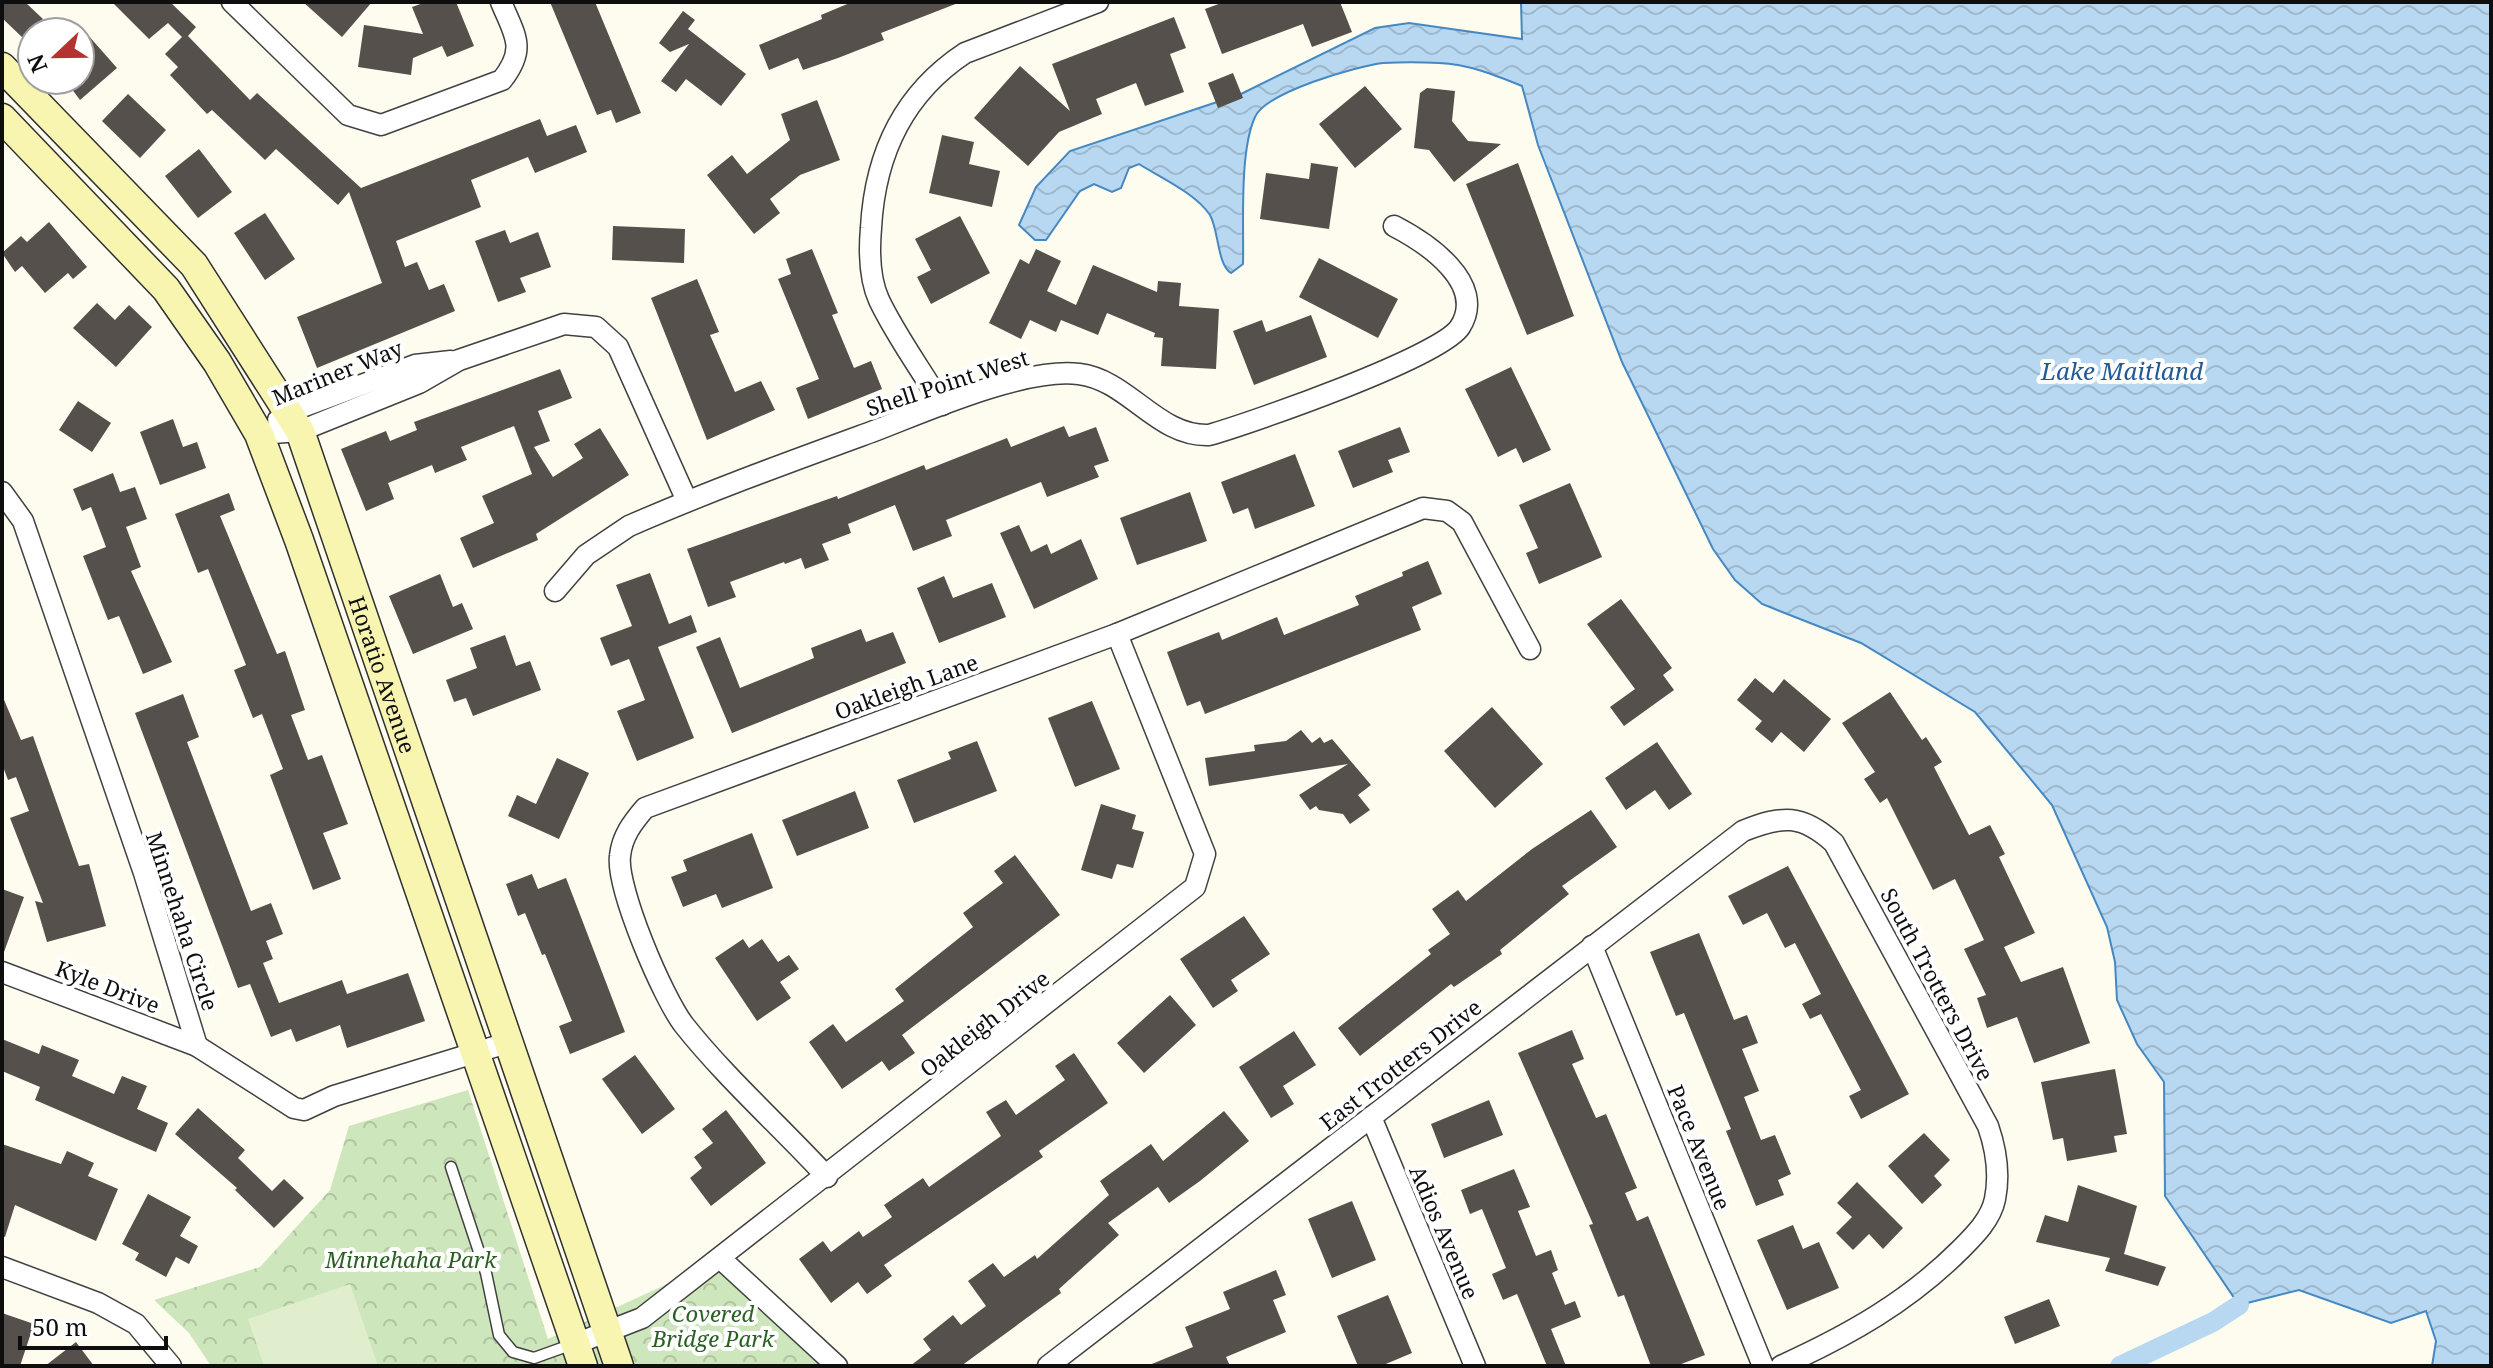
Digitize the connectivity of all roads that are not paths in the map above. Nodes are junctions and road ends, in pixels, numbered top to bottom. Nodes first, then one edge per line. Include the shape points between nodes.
1 (232, 2) edge
2 (501, 2) edge
3 (1098, 2) edge
4 (2, 67) edge
5 (2, 118) edge
6 (1394, 226) dead end
7 (942, 405) junction
8 (295, 422) junction
9 (259, 434) junction
10 (2, 492) edge
11 (687, 501) junction
12 (555, 591) dead end
13 (1117, 634) junction
14 (1530, 649) dead end
15 (1791, 819) joint
16 (1592, 946) junction
17 (2, 972) edge
18 (510, 1042) junction
19 (197, 1046) junction
20 (477, 1053) junction
21 (1371, 1117) junction
22 (451, 1167) dead end
23 (827, 1177) junction
24 (721, 1259) junction
25 (2, 1267) edge
26 (608, 1333) junction
27 (579, 1355) edge
28 (171, 1366) edge
29 (619, 1366) edge
30 (837, 1366) edge
31 (1048, 1366) edge
32 (1475, 1366) edge
33 (1763, 1366) edge
34 (1781, 1366) edge

1 - 2 street via 348,115 381,125 502,80 515,64 519,45
3 - 7 street via 965,53 947,65 902,114 882,153 869,255 878,298
4 - 8 main road, Horatio Avenue via 194,265
5 - 9 main road, Horatio Avenue via 166,289
6 - 7 street, Shell Point West via 1427,243 1464,290 1466,313 1460,327 1425,353 1209,435 1173,428 1112,385 1080,374 1044,374
7 - 11 street, Shell Point West
8 - 9 street, Mariner Way
8 - 11 street, Mariner Way via 419,383 459,360 564,324 596,327 618,347
8 - 18 main road, Horatio Avenue
9 - 20 main road, Horatio Avenue
10 - 19 street, Minnehaha Circle via 23,521 144,873
11 - 12 street, Shell Point West via 629,526 586,555
13 - 14 street, Oakleigh Lane via 1423,508 1447,511 1462,522
13 - 23 street, Oakleigh Drive via 1205,854 1195,887
13 - 23 street, Oakleigh Lane via 645,808 627,831 619,857 625,893 665,994 684,1025
15 - 16 street, East Trotters Drive via 1743,831
15 - 34 street, South Trotters Drive via 1812,823 1834,843 1988,1126 1995,1145 1995,1201 1981,1229 1930,1280 1846,1337
16 - 21 street, East Trotters Drive
16 - 33 street, Pace Avenue
17 - 19 street, Kyle Drive
18 - 20 street, Minnehaha Circle
18 - 26 main road, Horatio Avenue
19 - 20 street, Minnehaha Circle via 304,1110
20 - 27 main road, Horatio Avenue
21 - 31 street, East Trotters Drive
21 - 32 street, Adios Avenue
22 - 27 lane via 486,1273 499,1335 513,1352 534,1358
23 - 24 street, Oakleigh Drive
24 - 26 street, Oakleigh Drive via 642,1318
24 - 30 street
25 - 28 street via 98,1303 136,1324
26 - 27 street, Oakleigh Drive
26 - 29 main road, Horatio Avenue

